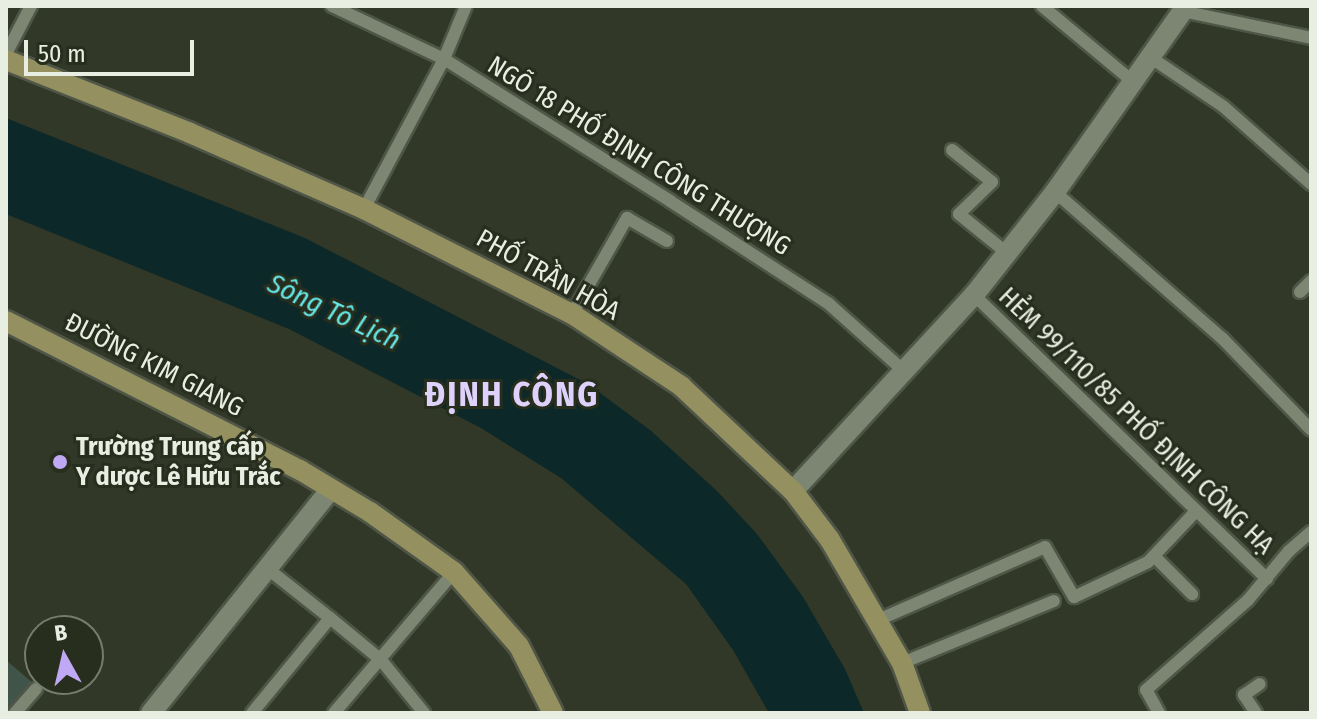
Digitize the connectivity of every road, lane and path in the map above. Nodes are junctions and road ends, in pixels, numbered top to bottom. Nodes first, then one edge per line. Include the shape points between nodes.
1 (31, 6) edge
2 (332, 6) edge
3 (466, 6) edge
4 (1042, 6) edge
5 (1184, 8) edge
6 (1311, 38) edge
7 (6, 54) edge
8 (1150, 57) junction
9 (444, 59) junction
10 (6, 60) edge
11 (1132, 81) junction
12 (952, 150) dead end
13 (1311, 184) edge
14 (1055, 192) junction
15 (364, 209) junction
16 (667, 241) dead end
17 (1007, 253) junction
18 (1311, 281) edge
19 (1300, 292) dead end
20 (974, 295) junction
21 (572, 314) junction
22 (6, 321) edge
23 (905, 372) junction
24 (1311, 430) edge
25 (331, 489) junction
26 (793, 491) junction
27 (1196, 511) junction
28 (1311, 532) edge
29 (1154, 556) junction
30 (268, 569) junction
31 (454, 572) junction
32 (1267, 579) junction
33 (1192, 594) dead end
34 (1054, 601) dead end
35 (330, 618) junction
36 (878, 620) junction
37 (381, 660) junction
38 (902, 663) junction
39 (1260, 684) dead end
40 (31, 695) edge
41 (15, 713) edge
42 (151, 713) edge
43 (252, 713) edge
44 (334, 713) edge
45 (424, 713) edge
46 (553, 713) edge
47 (920, 713) edge
48 (1159, 713) edge
49 (1256, 713) edge

1 - 7 lane
2 - 9 lane, NGÕ 18 PHỐ ĐỊNH CÔNG THƯỢNG
3 - 9 lane
4 - 11 lane
5 - 6 lane
5 - 8 street
8 - 11 street
8 - 13 lane via 1224,107
9 - 15 lane
9 - 23 lane, NGÕ 18 PHỐ ĐỊNH CÔNG THƯỢNG via 829,304
10 - 15 main road, PHỐ TRẦN HÒA
11 - 14 street
12 - 17 lane via 992,182 959,214
14 - 17 street
14 - 24 lane via 1222,338
15 - 21 main road, PHỐ TRẦN HÒA
16 - 21 lane via 627,218
17 - 20 street
18 - 19 lane
20 - 23 street
20 - 27 lane, HẺM 99/110/85 PHỐ ĐỊNH CÔNG HẠ
21 - 26 main road, PHỐ TRẦN HÒA via 681,386
22 - 25 main road, ĐƯỜNG KIM GIANG via 222,428
23 - 26 street
25 - 30 street
25 - 31 main road, ĐƯỜNG KIM GIANG
26 - 36 main road, PHỐ TRẦN HÒA
27 - 29 lane
27 - 32 lane, HẺM 99/110/85 PHỐ ĐỊNH CÔNG HẠ
28 - 32 lane, HẺM 99/110/85 PHỐ ĐỊNH CÔNG HẠ
29 - 33 lane
29 - 36 lane via 1074,597 1045,547
30 - 35 lane
30 - 42 street
31 - 37 lane
31 - 46 main road, ĐƯỜNG KIM GIANG via 519,646
32 - 48 lane, HẺM 99/110/85 PHỐ ĐỊNH CÔNG HẠ via 1146,690
34 - 38 lane
35 - 37 lane
35 - 43 lane
36 - 38 main road, PHỐ TRẦN HÒA
37 - 44 lane
37 - 45 lane
38 - 47 main road, PHỐ TRẦN HÒA
39 - 49 lane via 1244,695
40 - 41 lane

